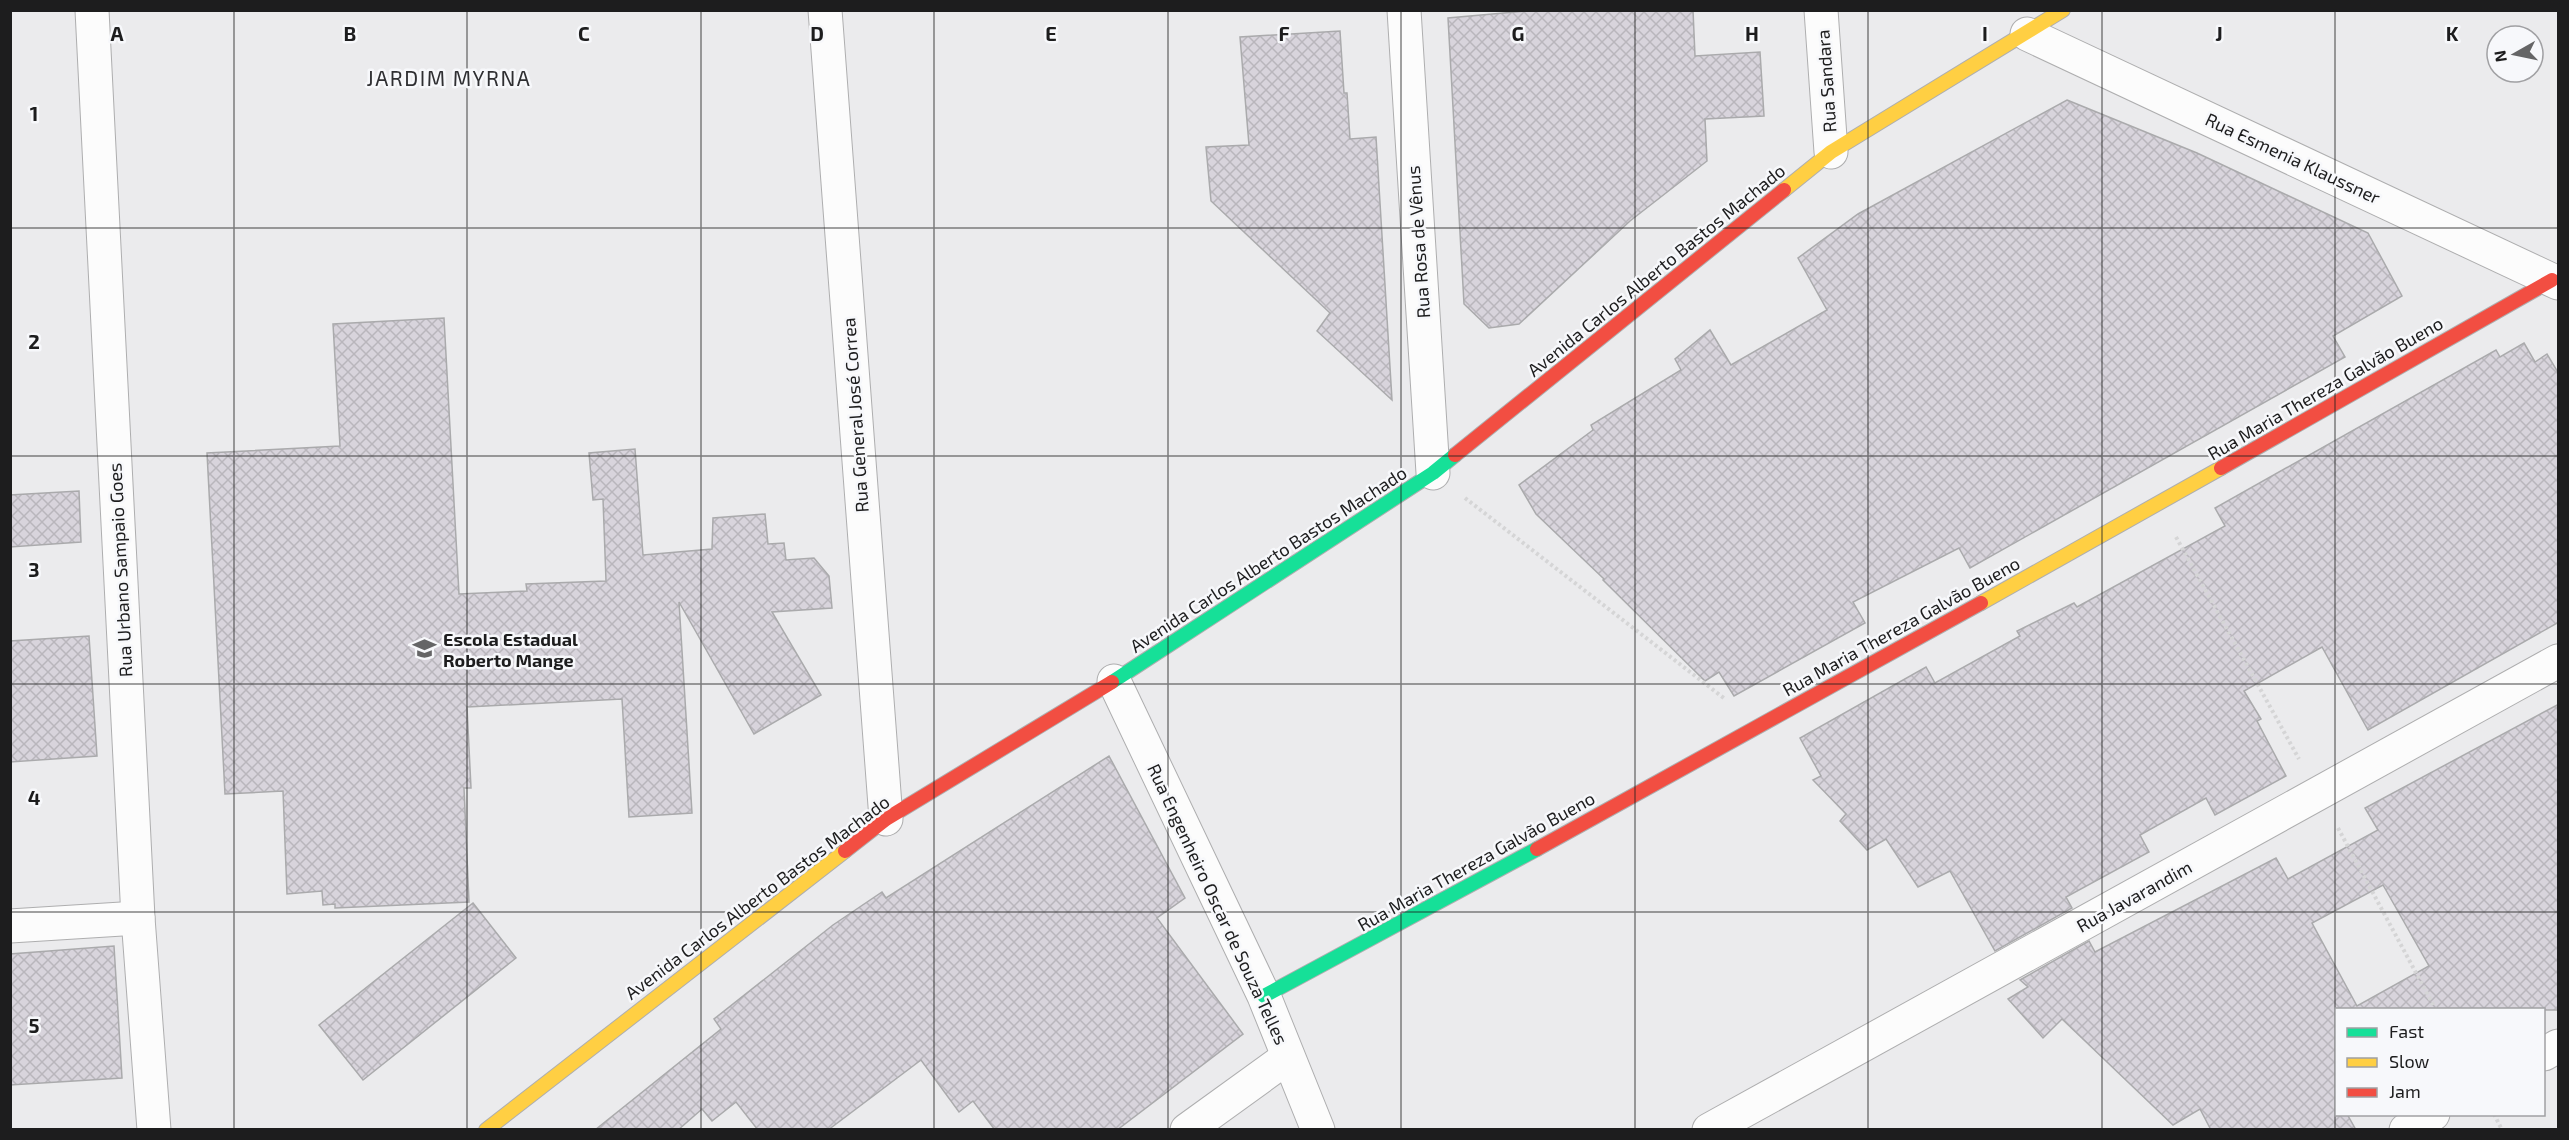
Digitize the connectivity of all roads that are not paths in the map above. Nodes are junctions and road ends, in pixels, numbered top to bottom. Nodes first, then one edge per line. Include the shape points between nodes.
1 (92, 10) edge
2 (825, 10) edge
3 (1404, 10) edge
4 (1821, 10) edge
5 (2063, 10) edge
6 (2027, 34) junction
7 (1831, 152) junction
8 (2555, 281) edge
9 (1433, 473) junction
10 (2559, 661) edge
11 (1114, 681) junction
12 (885, 819) junction
13 (138, 918) junction
14 (10, 926) edge
15 (1264, 996) junction
16 (2559, 1046) edge
17 (2545, 1053) edge
18 (1288, 1057) junction
19 (2430, 1116) edge
20 (154, 1130) edge
21 (486, 1130) edge
22 (1186, 1130) edge
23 (1318, 1130) edge
24 (1708, 1130) edge
25 (2406, 1130) edge

1 - 13 street, Rua Urbano Sampaio Goes
2 - 12 street, Rua General José Correa
3 - 9 street, Rua Rosa de Vênus
4 - 7 street, Rua Sandara
5 - 6 street, Avenida Carlos Alberto Bastos Machado
6 - 7 street, Avenida Carlos Alberto Bastos Machado
6 - 8 street, Rua Esmenia Klaussner
7 - 9 street, Avenida Carlos Alberto Bastos Machado
8 - 15 street, Rua Maria Thereza Galvão Bueno via 1428,909
9 - 11 street, Avenida Carlos Alberto Bastos Machado
10 - 24 street, Rua Javarandim
11 - 12 street, Avenida Carlos Alberto Bastos Machado
11 - 15 street, Rua Engenheiro Oscar de Souza Telles
12 - 21 street, Avenida Carlos Alberto Bastos Machado
13 - 14 street
13 - 20 street, Rua Urbano Sampaio Goes
15 - 18 street, Rua Engenheiro Oscar de Souza Telles
16 - 17 street
18 - 22 street
18 - 23 street, Rua Engenheiro Oscar de Souza Telles
19 - 25 street

